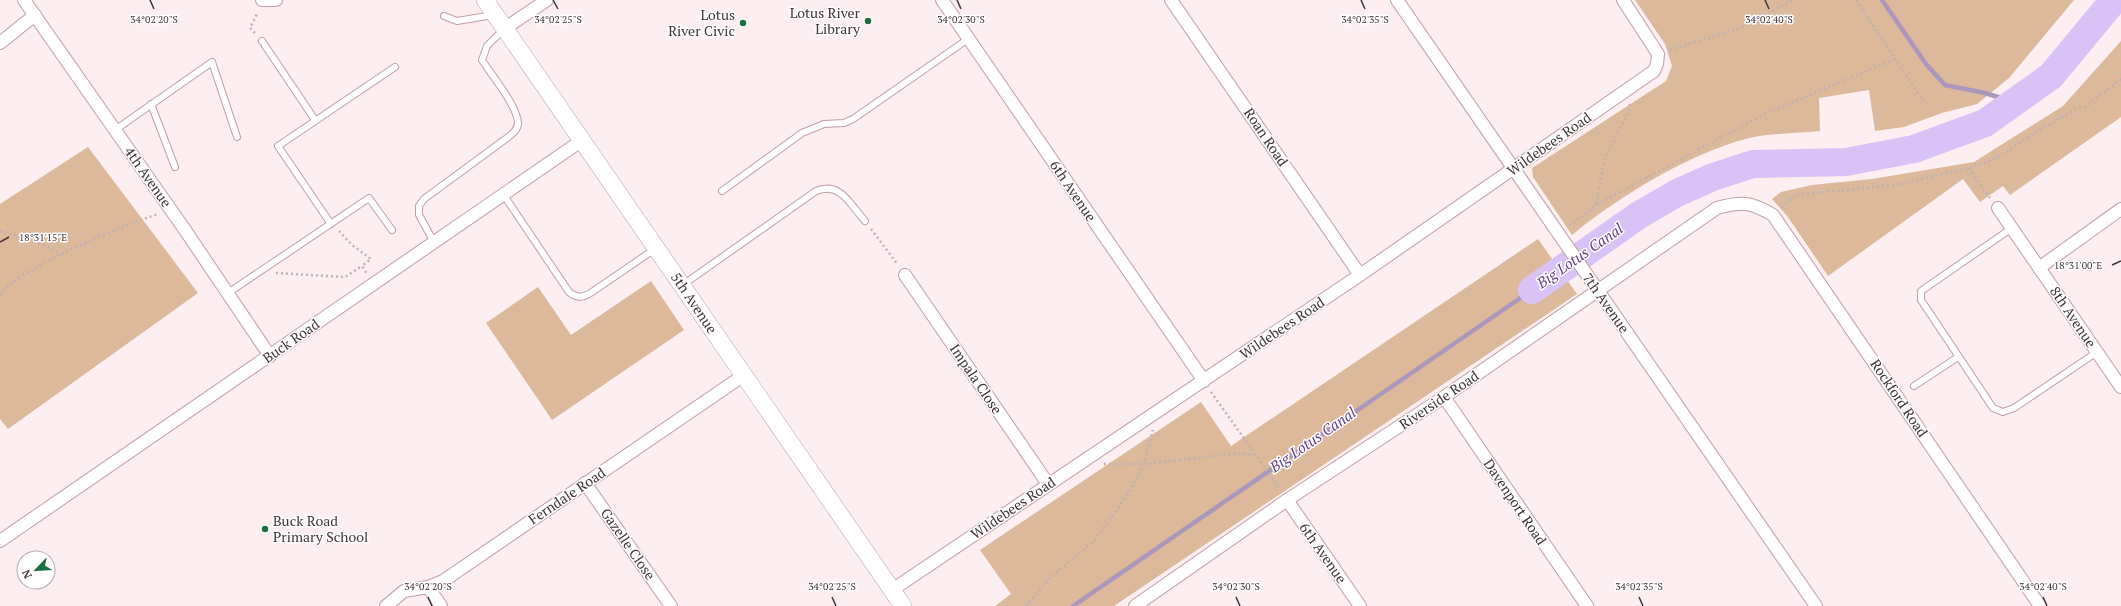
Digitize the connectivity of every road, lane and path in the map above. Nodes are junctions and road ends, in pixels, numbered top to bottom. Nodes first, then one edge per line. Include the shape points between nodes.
1 (24, 0) edge
2 (262, 0) edge
3 (276, 0) edge
4 (485, 0) edge
5 (547, 0) edge
6 (942, 0) edge
7 (1171, 0) edge
8 (1397, 0) edge
9 (1623, 0) edge
10 (1793, 0) edge
11 (1856, 0) edge
12 (35, 15) junction
13 (444, 16) dead end
14 (500, 22) junction
15 (968, 39) junction
16 (262, 41) joint
17 (0, 43) edge
18 (1658, 54) junction
19 (1895, 59) junction
20 (395, 67) dead end
21 (2121, 79) edge
22 (1632, 87) junction
23 (151, 104) junction
24 (1926, 106) dead end
25 (315, 120) junction
26 (115, 130) junction
27 (237, 137) dead end
28 (581, 141) junction
29 (175, 167) dead end
30 (1513, 168) junction
31 (1969, 168) junction
32 (722, 191) dead end
33 (503, 194) junction
34 (1746, 203) joint
35 (1596, 205) junction
36 (1998, 208) joint
37 (2121, 209) edge
38 (161, 213) dead end
39 (1773, 214) junction
40 (865, 221) joint
41 (331, 224) junction
42 (2012, 228) junction
43 (392, 230) dead end
44 (0, 231) edge
45 (1558, 234) junction
46 (434, 242) junction
47 (657, 248) junction
48 (62, 255) junction
49 (270, 265) junction
50 (362, 266) junction
51 (2039, 268) junction
52 (905, 275) joint
53 (1360, 275) junction
54 (374, 284) junction
55 (682, 285) junction
56 (1598, 291) junction
57 (228, 293) junction
58 (0, 295) edge
59 (2097, 352) junction
60 (270, 356) junction
61 (1958, 357) junction
62 (744, 375) junction
63 (1204, 381) junction
64 (1914, 386) dead end
65 (2121, 387) edge
66 (1444, 397) junction
67 (1158, 411) junction
68 (1258, 457) junction
69 (1077, 464) junction
70 (1144, 464) junction
71 (585, 483) junction
72 (1048, 484) junction
73 (1278, 486) dead end
74 (1287, 500) junction
75 (0, 540) edge
76 (428, 587) junction
77 (892, 590) junction
78 (386, 606) edge
79 (441, 606) edge
80 (671, 606) edge
81 (903, 606) edge
82 (1026, 606) edge
83 (1135, 606) edge
84 (1360, 606) edge
85 (1587, 606) edge
86 (1816, 606) edge
87 (2040, 606) edge

1 - 12 street, 4th Avenue
2 - 3 street
2 - 16 path via 250,28
4 - 14 main road, 5th Avenue
5 - 14 street
6 - 15 street, 6th Avenue
7 - 53 street, Roan Road
8 - 30 street, 7th Avenue
9 - 18 street
10 - 18 path via 1745,26
11 - 19 path
12 - 17 street
12 - 26 street, 4th Avenue
13 - 14 lane via 457,21
14 - 28 main road, 5th Avenue
14 - 46 lane via 482,60 515,110 518,124 511,135 418,206 419,215
15 - 32 lane via 853,119 844,123 824,124 802,133
15 - 63 street, 6th Avenue
16 - 25 lane
18 - 22 street, Wildebees Road via 1658,64 1654,71
19 - 24 path
19 - 35 path via 1767,113
20 - 25 lane
21 - 31 path via 2085,106 2041,129 1997,158
22 - 30 street, Wildebees Road
22 - 35 path via 1629,111 1605,158
23 - 26 lane
23 - 27 lane via 212,62
23 - 29 lane
25 - 41 lane via 278,146
26 - 57 street, 4th Avenue
28 - 33 street, Buck Road
28 - 47 main road, 5th Avenue
30 - 45 street, 7th Avenue
30 - 53 street, Wildebees Road
31 - 36 path
31 - 39 path via 1895,185 1795,195
33 - 46 street, Buck Road
33 - 47 lane via 569,292 575,297 582,298 589,294
34 - 39 street, Rockford Road
34 - 56 street, Riverside Road via 1718,208
35 - 45 path
36 - 42 street, 8th Avenue
37 - 51 street
38 - 48 path via 134,222
39 - 87 street, Rockford Road
40 - 52 path
40 - 55 lane via 841,193 832,188 824,188 816,191
41 - 43 lane via 369,198
41 - 49 lane
41 - 50 path via 371,259
42 - 51 street, 8th Avenue
42 - 61 lane via 1921,291 1921,300
44 - 48 path via 19,235
45 - 56 street, 7th Avenue
46 - 54 street, Buck Road
47 - 55 main road, 5th Avenue
48 - 58 path via 6,287
49 - 50 path via 276,274 345,277
49 - 57 lane
50 - 54 path
51 - 59 street, 8th Avenue
52 - 72 street, Impala Close
53 - 63 street, Wildebees Road
54 - 60 street, Buck Road
55 - 62 main road, 5th Avenue
56 - 66 street, Riverside Road
56 - 86 street, 7th Avenue
57 - 60 street, 4th Avenue
59 - 61 lane via 2014,408 2003,412 1993,408
59 - 65 street, 8th Avenue
60 - 75 street, Buck Road
61 - 64 lane
62 - 71 street, Ferndale Road
62 - 77 main road, 5th Avenue
63 - 67 street, Wildebees Road
63 - 68 path
66 - 74 street, Riverside Road
66 - 85 street, Davenport Road
67 - 69 street, Wildebees Road
67 - 70 path
68 - 70 path via 1243,453
68 - 73 path
69 - 70 path
69 - 72 street, Wildebees Road
70 - 82 path via 1130,491 1095,540 1049,579
71 - 76 street, Ferndale Road via 442,581
71 - 80 street, Gazelle Close
72 - 77 street, Wildebees Road
74 - 83 street, Riverside Road
74 - 84 street, 6th Avenue
76 - 78 street, Ferndale Road via 404,590
76 - 79 street
77 - 81 main road, 5th Avenue

